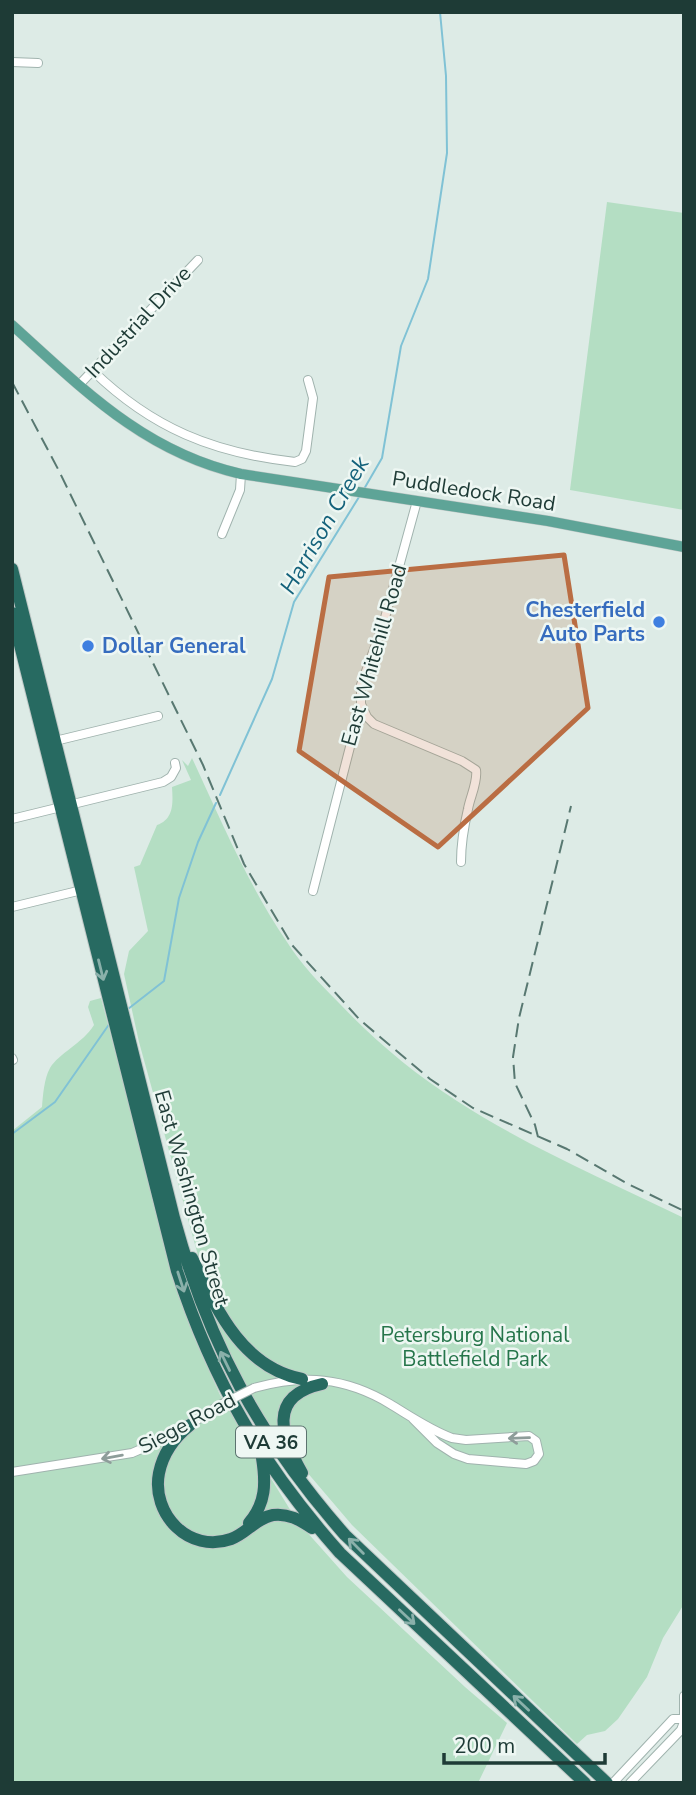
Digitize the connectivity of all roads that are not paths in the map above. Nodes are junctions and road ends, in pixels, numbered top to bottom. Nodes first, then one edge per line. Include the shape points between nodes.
1 (12, 62) edge
2 (38, 63) dead end
3 (198, 260) dead end
4 (12, 325) edge
5 (93, 372) junction
6 (308, 380) dead end
7 (79, 385) junction
8 (241, 474) junction
9 (418, 501) junction
10 (222, 534) dead end
11 (684, 547) edge
12 (12, 569) edge
13 (12, 614) edge
14 (361, 704) junction
15 (158, 716) dead end
16 (50, 742) junction
17 (175, 762) dead end
18 (66, 806) junction
19 (12, 819) edge
20 (461, 862) dead end
21 (87, 889) junction
22 (313, 891) dead end
23 (12, 907) edge
24 (174, 1218) junction
25 (302, 1379) junction
26 (322, 1384) junction
27 (255, 1390) junction
28 (359, 1390) junction
29 (413, 1419) junction
30 (192, 1427) junction
31 (461, 1439) junction
32 (262, 1455) junction
33 (459, 1456) junction
34 (12, 1472) edge
35 (327, 1515) junction
36 (326, 1537) junction
37 (684, 1696) edge
38 (684, 1719) edge
39 (585, 1783) edge
40 (607, 1783) edge
41 (613, 1783) edge
42 (631, 1783) edge

1 - 2 street
3 - 5 street, Industrial Drive
4 - 7 main road, Puddledock Road
5 - 6 street via 127,403 188,437 228,451 295,462 306,451 313,398
5 - 7 street, Industrial Drive
7 - 8 main road, Puddledock Road via 159,444
8 - 9 main road, Puddledock Road
8 - 10 street via 240,490
9 - 11 main road, Puddledock Road
9 - 14 street, East Whitehill Road via 383,626 361,685
12 - 16 highway, East Washington Street / VA 36
13 - 16 highway, East Washington Street / VA 36
14 - 20 street via 374,724 476,770
14 - 22 street, East Whitehill Road
15 - 16 street
16 - 18 highway, East Washington Street / VA 36
17 - 18 street via 174,773 163,782
18 - 19 street
18 - 21 highway, East Washington Street / VA 36
21 - 23 street
21 - 24 highway, East Washington Street / VA 36
21 -> 32 highway, East Washington Street / VA 36 via 161,1209 189,1308 222,1384
24 - 25 highway via 208,1294 236,1337 268,1367
35 -> 24 highway, East Washington Street / VA 36 via 279,1454 231,1372 201,1304
25 - 27 street, Siege Road
25 - 28 street, Siege Road via 334,1381
26 - 27 street, Siege Road
26 - 28 street, Siege Road
26 - 35 highway via 292,1399 283,1427 293,1458
27 - 30 street, Siege Road, bridge via 217,1408
28 - 29 street, Siege Road
29 - 31 street, Siege Road
29 - 33 street, Siege Road via 437,1443
30 - 32 highway via 171,1453 162,1487 174,1520 198,1535 226,1536 251,1521 265,1493
30 -> 34 street, Siege Road via 132,1453
30 - 36 highway via 170,1446 159,1475 161,1504 178,1529 199,1540 222,1541 241,1535 265,1518 281,1515
31 - 33 street via 456,1447
33 -> 31 street, Siege Road via 526,1465 539,1454 536,1441 528,1436
32 - 36 highway, East Washington Street / VA 36
40 -> 35 highway, East Washington Street / VA 36
36 -> 39 highway, East Washington Street / VA 36
37 - 38 street
38 - 41 street via 673,1719
38 - 42 street via 681,1730

